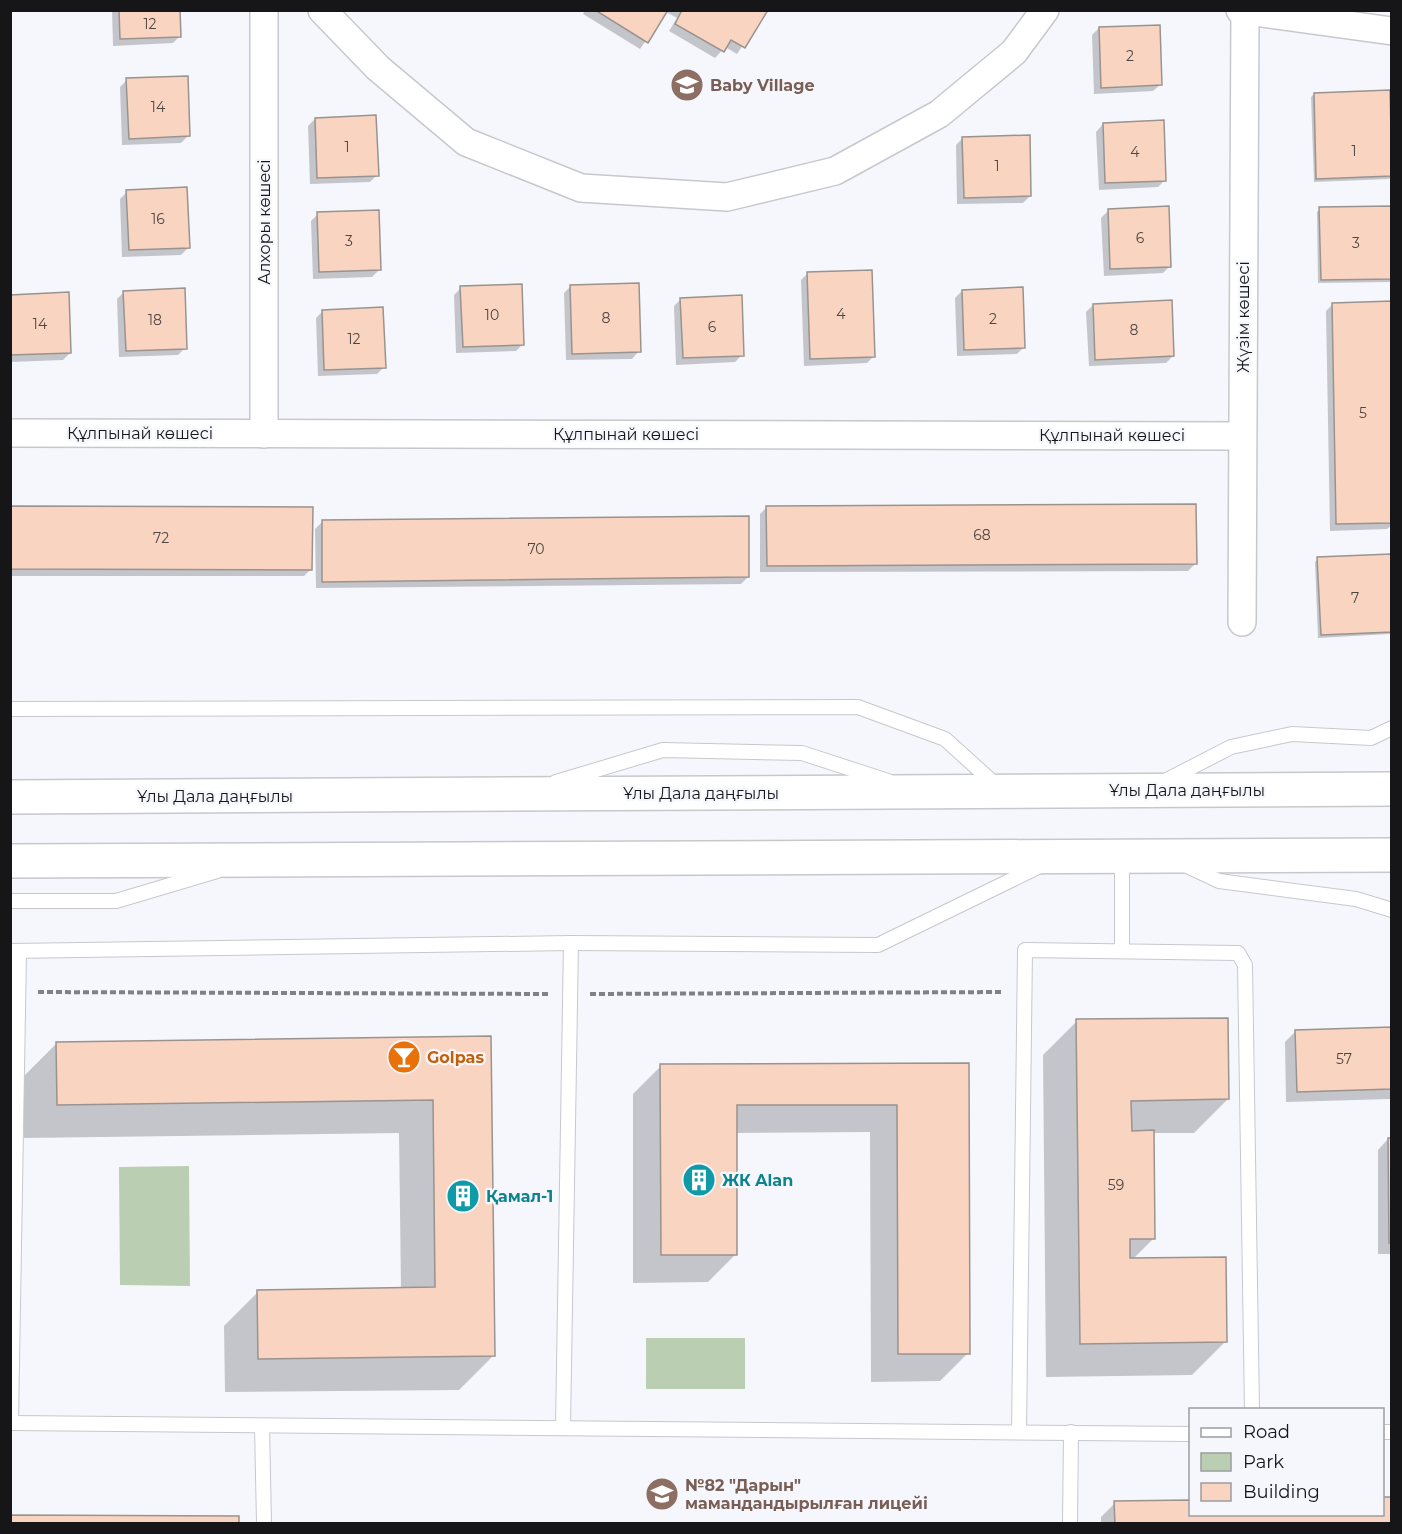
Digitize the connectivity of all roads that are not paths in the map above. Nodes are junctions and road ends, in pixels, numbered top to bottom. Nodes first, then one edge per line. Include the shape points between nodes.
1 (264, 10) edge
2 (322, 10) edge
3 (1045, 10) edge
4 (1243, 11) edge
5 (1392, 31) edge
6 (10, 433) edge
7 (264, 434) junction
8 (1242, 436) junction
9 (1242, 622) dead end
10 (10, 708) edge
11 (1392, 728) edge
12 (1392, 789) edge
13 (1003, 791) junction
14 (1145, 791) junction
15 (924, 792) junction
16 (517, 794) junction
17 (10, 797) edge
18 (1392, 855) edge
19 (1059, 856) junction
20 (1122, 856) junction
21 (1167, 856) junction
22 (256, 860) junction
23 (10, 861) edge
24 (10, 901) edge
25 (1392, 910) edge
26 (571, 943) junction
27 (15, 951) edge
28 (1122, 951) junction
29 (1252, 1408) edge
30 (11, 1423) edge
31 (262, 1426) junction
32 (563, 1426) junction
33 (1019, 1432) junction
34 (1071, 1432) junction
35 (1189, 1434) edge
36 (264, 1524) edge
37 (1070, 1524) edge

1 - 7 street, Алхоры көшесі
2 - 3 street via 378,68 466,142 580,188 727,197 836,171 939,114 1014,52
4 - 5 street
4 - 8 street, Жүзім көшесі
6 - 7 street, Құлпынай көшесі
7 - 8 street, Құлпынай көшесі
8 - 9 street, Жүзім көшесі
10 - 13 lane via 858,707 945,739
11 - 14 lane via 1371,738 1292,734 1230,747
12 - 14 main road, Ұлы Дала даңғылы
13 - 14 main road, Ұлы Дала даңғылы
13 - 15 main road, Ұлы Дала даңғылы
15 - 16 main road, Ұлы Дала даңғылы
15 - 16 lane via 802,753 663,750
16 - 17 main road, Ұлы Дала даңғылы
18 - 21 main road
19 - 20 main road
19 - 22 main road
19 - 26 lane via 878,945
20 - 21 main road
20 - 28 lane
21 - 25 lane via 1220,881 1356,899
22 - 23 main road
22 - 24 lane via 116,901
26 - 27 lane
26 - 32 lane
27 - 30 lane via 18,992
28 - 29 lane via 1238,953 1245,965
28 - 33 lane via 1025,950
30 - 31 lane
31 - 32 lane
31 - 36 lane
32 - 33 lane
33 - 34 lane
34 - 35 lane
34 - 37 lane

